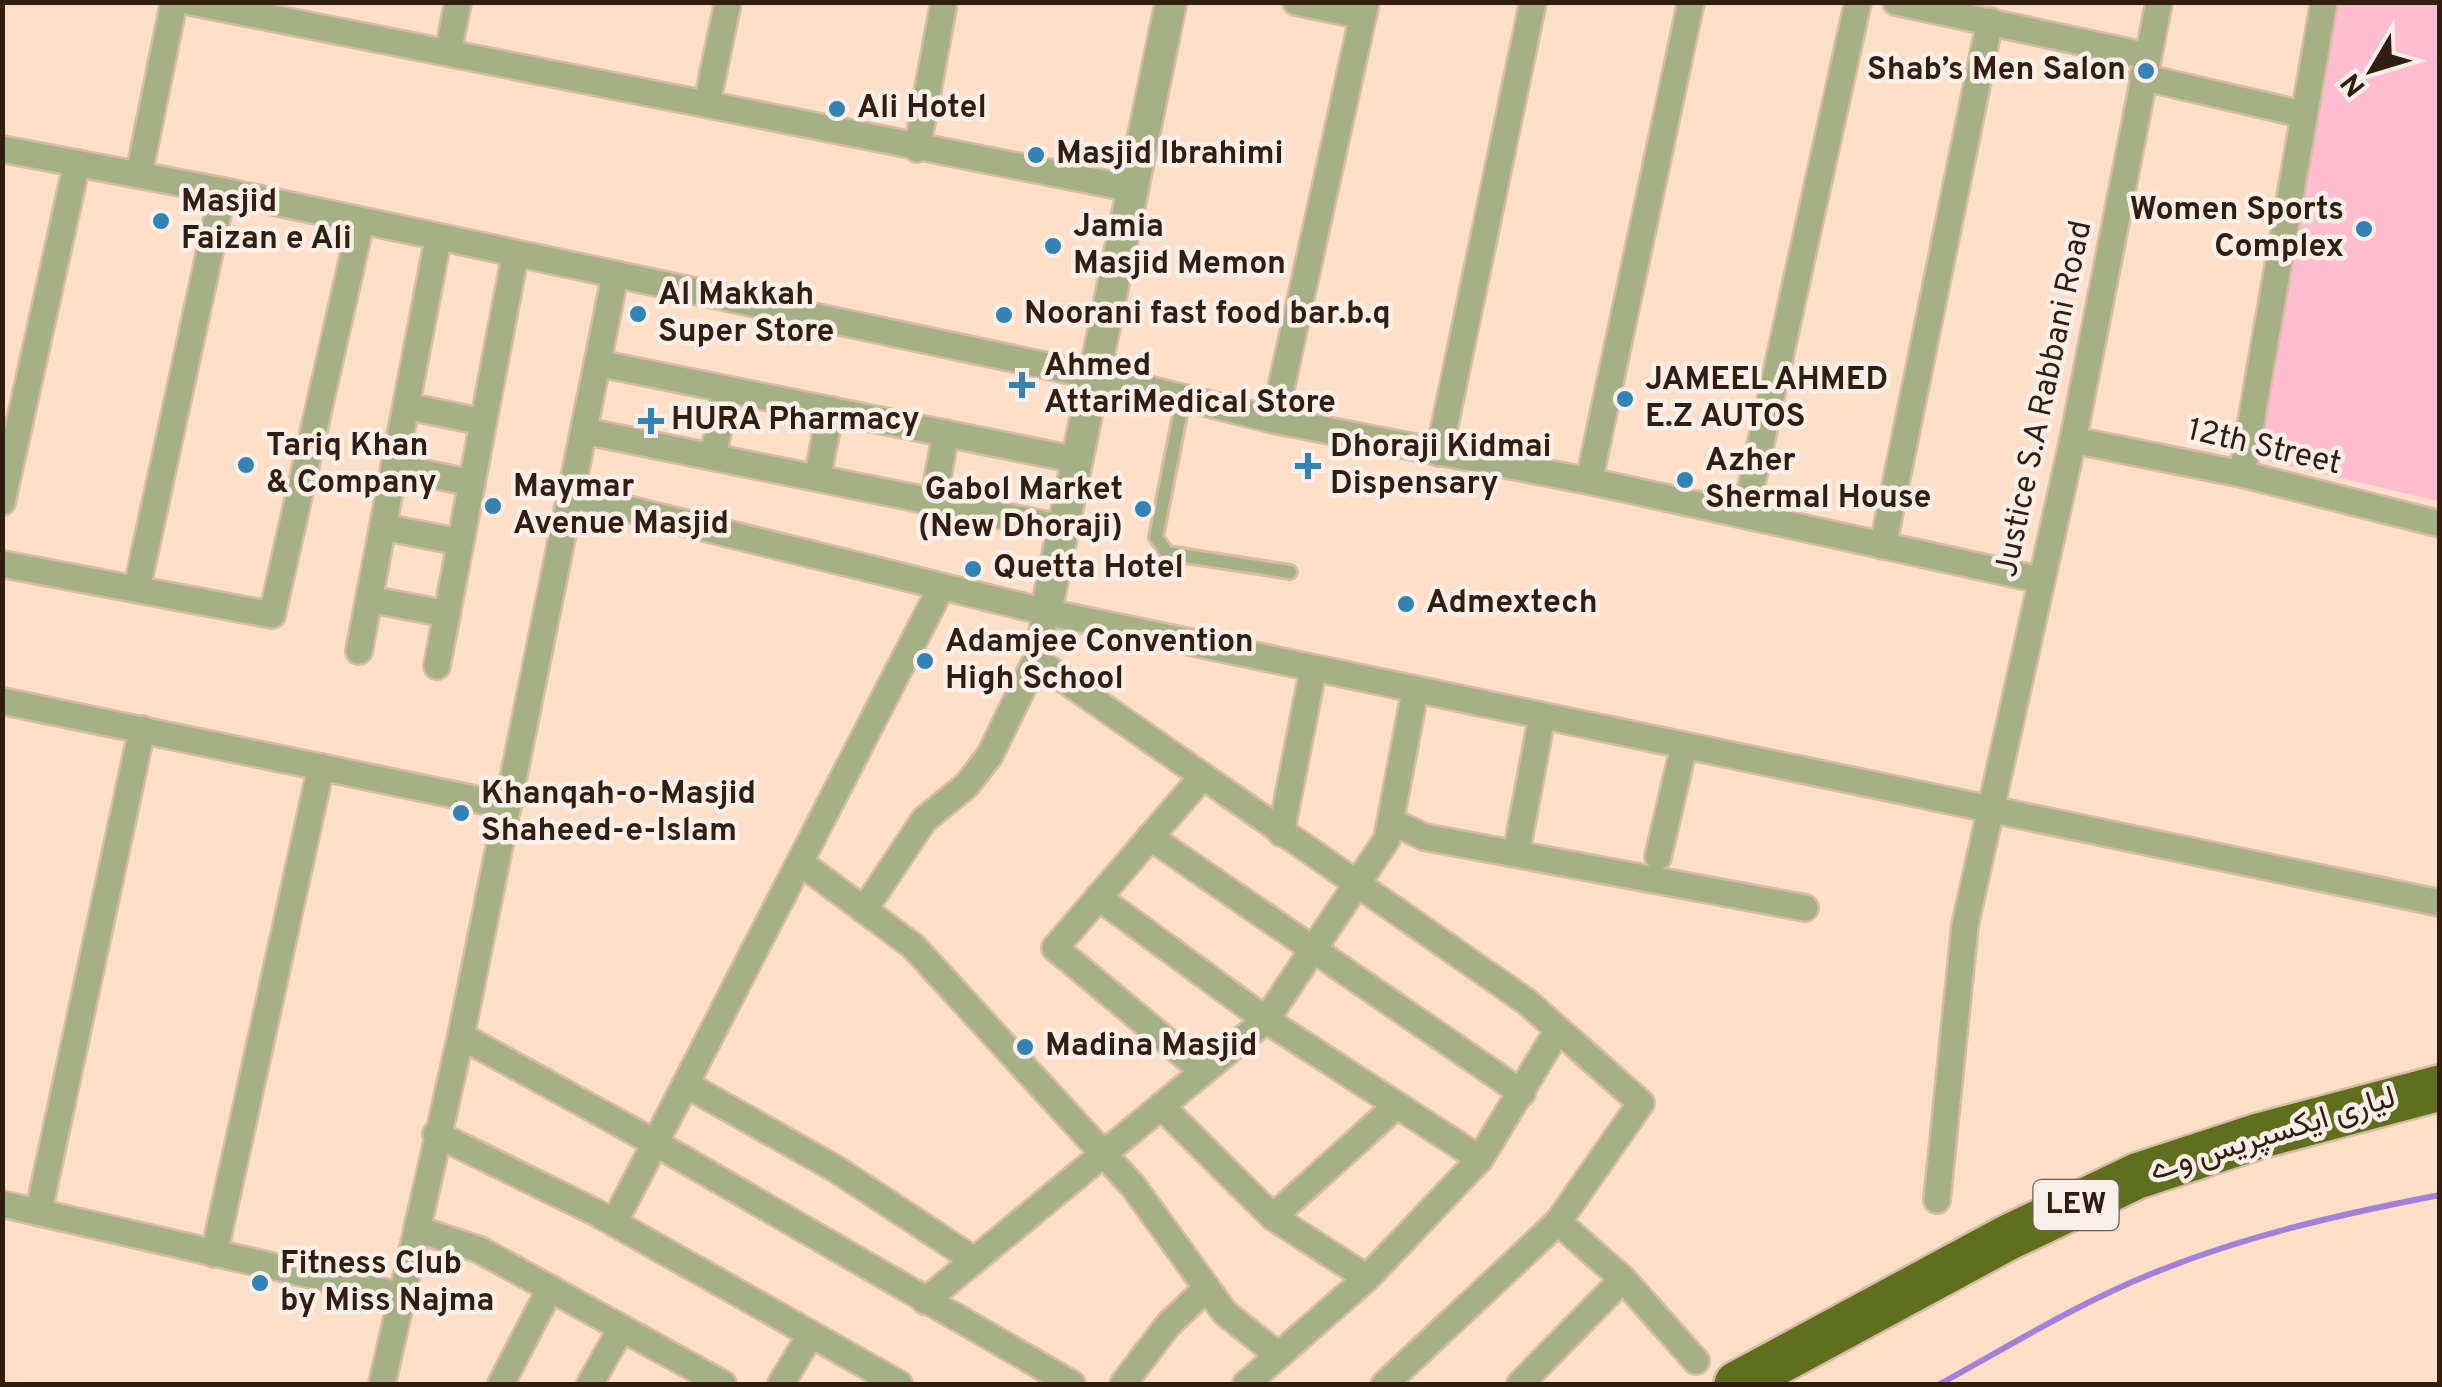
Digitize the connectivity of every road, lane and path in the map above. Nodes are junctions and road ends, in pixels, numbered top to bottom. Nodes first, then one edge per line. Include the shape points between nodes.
1 (174, 2) edge
2 (192, 2) edge
3 (458, 2) edge
4 (728, 2) edge
5 (944, 2) edge
6 (1171, 2) edge
7 (1296, 2) edge
8 (1533, 2) edge
9 (1691, 2) edge
10 (1858, 2) edge
11 (1896, 2) edge
12 (2158, 2) edge
13 (2324, 2) edge
14 (1364, 9) edge
15 (1990, 22) junction
16 (448, 53) junction
17 (2145, 66) junction
18 (706, 104) junction
19 (2302, 114) junction
20 (2, 149) edge
21 (917, 149) junction
22 (77, 162) junction
23 (139, 174) junction
24 (1133, 189) junction
25 (223, 191) junction
26 (360, 222) junction
27 (438, 239) junction
28 (515, 256) junction
29 (615, 276) junction
30 (597, 362) junction
31 (1095, 376) junction
32 (726, 389) junction
33 (1184, 400) junction
34 (406, 406) junction
35 (831, 410) junction
36 (1274, 420) junction
37 (483, 422) junction
38 (584, 431) junction
39 (946, 434) junction
40 (2073, 440) junction
41 (1439, 453) junction
42 (712, 457) junction
43 (1077, 460) junction
44 (394, 468) junction
45 (2242, 474) junction
46 (818, 478) junction
47 (1589, 480) junction
48 (472, 483) junction
49 (570, 495) junction
50 (2, 502) edge
51 (933, 502) junction
52 (1744, 515) junction
53 (2440, 524) edge
54 (382, 527) junction
55 (1063, 528) junction
56 (460, 542) junction
57 (1884, 546) junction
58 (2, 564) edge
59 (1290, 572) dead end
60 (2041, 580) junction
61 (138, 588) junction
62 (941, 588) junction
63 (369, 599) junction
64 (1046, 612) junction
65 (447, 614) junction
66 (359, 651) dead end
67 (1036, 660) junction
68 (437, 666) dead end
69 (1313, 670) junction
70 (1415, 691) junction
71 (2, 701) edge
72 (1542, 717) junction
73 (142, 729) junction
74 (1684, 746) junction
75 (321, 767) junction
76 (1202, 776) junction
77 (508, 806) junction
78 (1992, 808) junction
79 (1390, 821) junction
80 (1281, 832) junction
81 (1150, 837) junction
82 (1518, 849) dead end
83 (1658, 857) dead end
84 (801, 864) junction
85 (1356, 886) junction
86 (1098, 898) junction
87 (2440, 903) edge
88 (1805, 908) dead end
89 (864, 910) junction
90 (1313, 951) junction
91 (1266, 1020) junction
92 (1558, 1030) junction
93 (461, 1036) junction
94 (1203, 1072) junction
95 (687, 1084) junction
96 (2440, 1088) edge
97 (1522, 1094) junction
98 (1161, 1106) junction
99 (1396, 1106) junction
100 (436, 1134) junction
101 (657, 1144) junction
102 (1104, 1152) junction
103 (1480, 1159) junction
104 (1937, 1200) dead end
105 (2, 1204) edge
106 (40, 1210) junction
107 (1273, 1216) junction
108 (614, 1222) junction
109 (1558, 1222) junction
110 (417, 1229) junction
111 (214, 1254) junction
112 (974, 1260) junction
113 (1367, 1278) junction
114 (1623, 1279) junction
115 (1207, 1288) junction
116 (550, 1289) junction
117 (402, 1296) junction
118 (925, 1301) junction
119 (621, 1328) junction
120 (810, 1334) junction
121 (1277, 1354) junction
122 (1696, 1362) dead end
123 (690, 1377) edge
124 (382, 1384) edge
125 (500, 1384) edge
126 (590, 1384) edge
127 (723, 1384) edge
128 (781, 1384) edge
129 (899, 1384) edge
130 (1072, 1384) edge
131 (1123, 1384) edge
132 (1246, 1384) edge
133 (1385, 1384) edge
134 (1520, 1384) edge
135 (1737, 1384) edge

1 - 23 street
2 - 16 street
3 - 16 street
4 - 18 street
5 - 21 street
6 - 24 street
7 - 14 street
8 - 41 street
9 - 47 street
10 - 52 street
11 - 15 street
12 - 17 street, Justice S.A Rabbani Road
13 - 19 street
14 - 36 street
15 - 17 street
15 - 57 street
16 - 18 street
17 - 19 street
17 - 40 street, Justice S.A Rabbani Road
18 - 21 street
19 - 45 street
20 - 22 street
21 - 24 street
22 - 23 street
22 - 50 street
23 - 25 street
24 - 31 street
25 - 26 street
25 - 61 street
26 - 27 street
26 - 61 street via 272,615
27 - 28 street
27 - 34 street
28 - 29 street
28 - 37 street
29 - 30 street
29 - 31 street
30 - 32 street
30 - 38 street
31 - 33 street
31 - 43 street
32 - 35 street
32 - 42 street
33 - 36 street
33 - 59 lane via 1156,537 1160,545 1167,552
34 - 37 street
34 - 44 street
35 - 39 street
35 - 46 street
36 - 41 street
37 - 48 street
38 - 42 street
38 - 49 street
39 - 43 street
39 - 51 street
40 - 45 street, 12th Street
40 - 60 street, Justice S.A Rabbani Road
41 - 47 street
42 - 46 street
43 - 55 street
44 - 48 street
44 - 54 street
45 - 53 street, 12th Street
46 - 51 street
47 - 52 street
48 - 56 street
49 - 62 street
49 - 77 street
51 - 55 street
52 - 57 street
54 - 56 street
54 - 63 street
55 - 64 street
56 - 65 street
57 - 60 street
58 - 61 street
60 - 78 street, Justice S.A Rabbani Road
62 - 64 street
62 - 84 street
63 - 65 street
63 - 66 street
64 - 67 street
64 - 69 street
65 - 68 street
67 - 76 street
67 - 89 street via 990,755 967,785 924,820
69 - 70 street
69 - 80 street
70 - 72 street
70 - 79 street
71 - 73 street
72 - 74 street
72 - 82 street
73 - 75 street
73 - 106 street
74 - 78 street
74 - 83 street
75 - 77 street
75 - 111 street
76 - 80 street
76 - 81 street
77 - 93 street
78 - 87 street
78 - 104 street, Justice S.A Rabbani Road via 1965,925
79 - 85 street via 1387,839
79 - 88 street via 1424,837
80 - 85 street
81 - 86 street
81 - 90 street
84 - 89 street
84 - 95 street
85 - 90 street
85 - 92 street
86 - 91 street
86 - 94 street via 1055,948
89 - 102 street via 913,946
90 - 91 street
90 - 97 street
91 - 94 street
91 - 99 street
92 - 97 street
92 - 109 street via 1640,1103
93 - 100 street
93 - 101 street
94 - 98 street
95 - 101 street
95 - 112 street via 836,1169
96 - 135 highway, لیاری ایکسپریس وے / LEW via 2138,1176 2007,1238
97 - 103 street
98 - 102 street
98 - 107 street
99 - 103 street
99 - 107 street
100 - 108 street
100 - 110 street
101 - 108 street
101 - 118 street
102 - 112 street
102 - 115 street
103 - 113 street
105 - 106 street
106 - 111 street
107 - 113 street
108 - 120 street
109 - 114 street
109 - 133 street
110 - 116 street via 480,1250
110 - 117 street
111 - 117 street
112 - 118 street
113 - 121 street
114 - 122 street
114 - 134 street
115 - 121 street via 1225,1313
115 - 131 street
116 - 119 street
116 - 125 street
117 - 124 street
118 - 130 street
119 - 123 street
119 - 126 street
120 - 128 street
120 - 129 street
121 - 132 street
123 - 127 street

